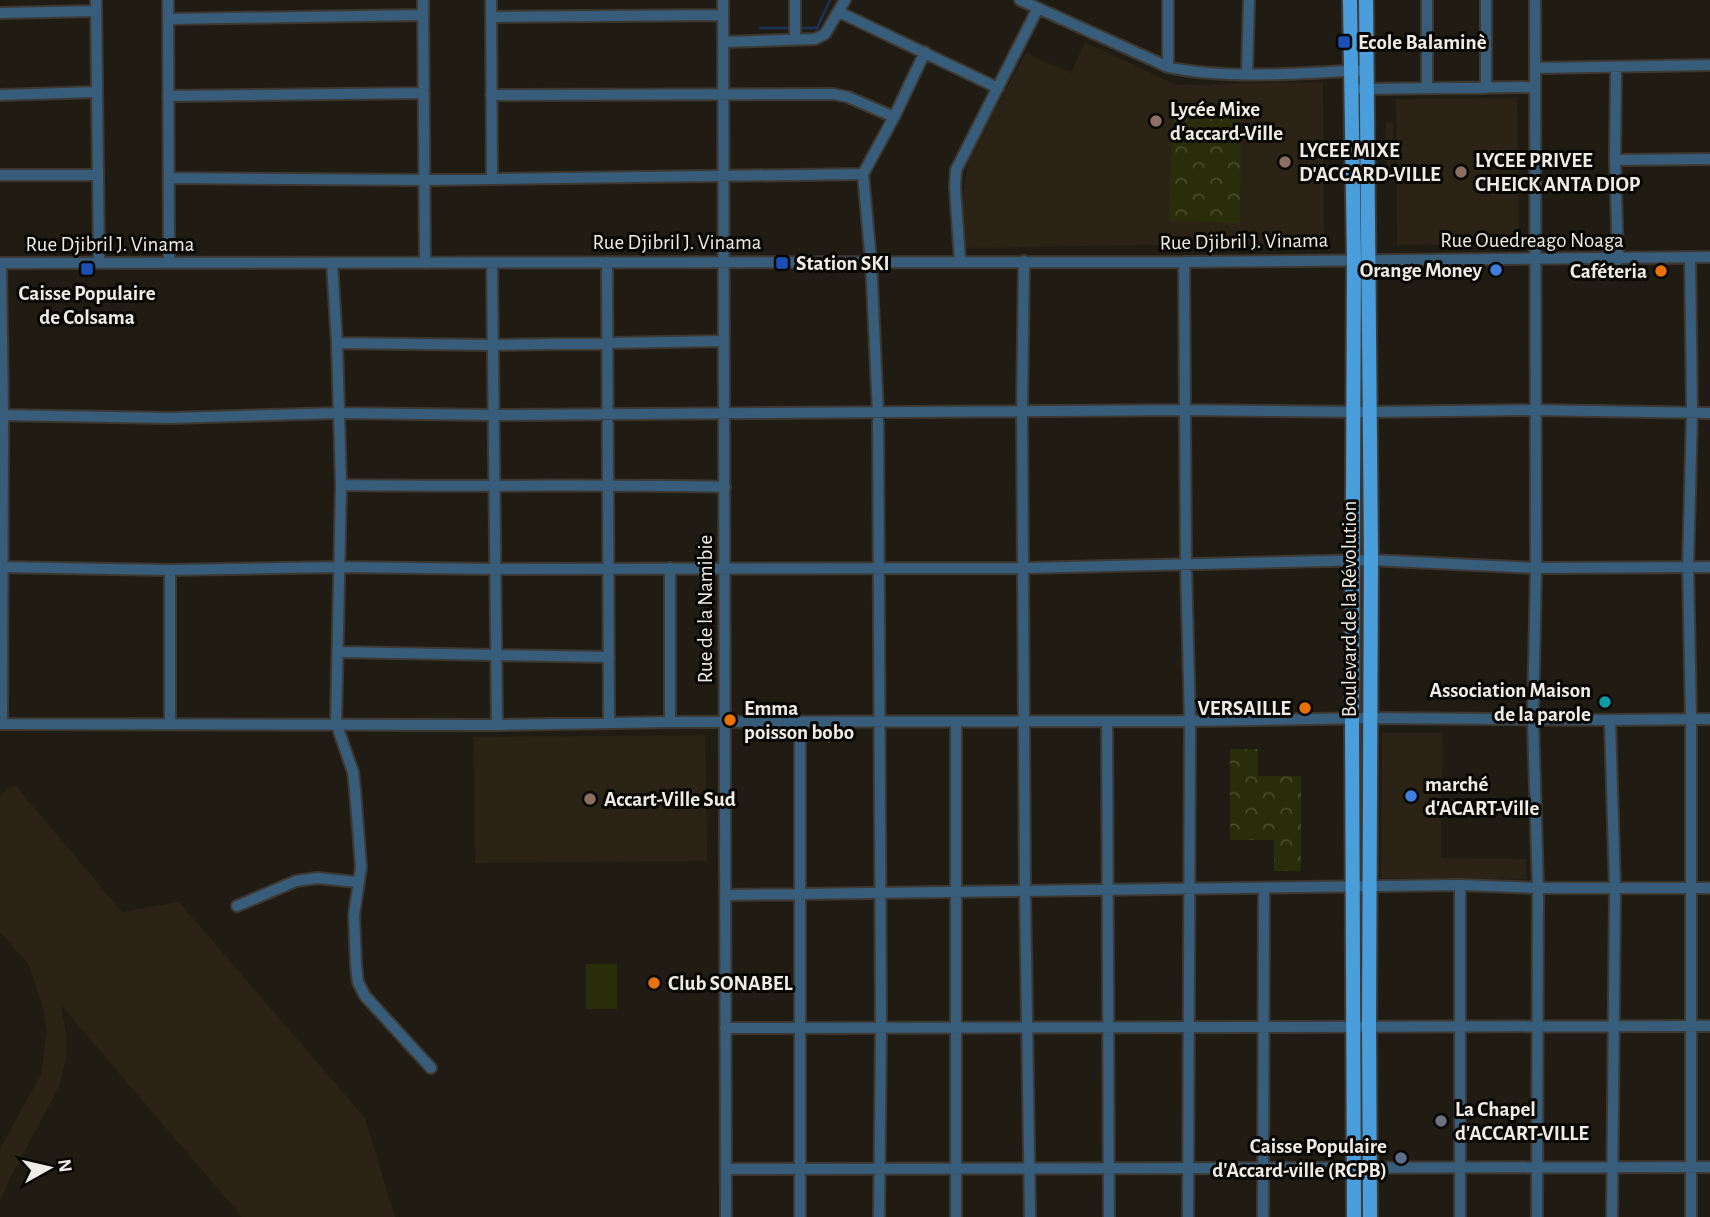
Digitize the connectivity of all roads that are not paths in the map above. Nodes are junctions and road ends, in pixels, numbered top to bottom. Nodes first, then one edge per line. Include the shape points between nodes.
1 (168, 0) edge
2 (423, 0) edge
3 (491, 0) edge
4 (723, 0) edge
5 (795, 0) edge
6 (845, 0) edge
7 (1020, 0) edge
8 (1168, 0) edge
9 (1249, 0) edge
10 (1350, 0) edge
11 (1366, 0) edge
12 (1427, 0) edge
13 (1486, 0) edge
14 (1535, 0) edge
15 (96, 6) edge
16 (1038, 8) junction
17 (839, 12) junction
18 (0, 13) edge
19 (423, 15) junction
20 (723, 15) junction
21 (491, 17) junction
22 (168, 19) junction
23 (795, 40) junction
24 (724, 42) junction
25 (925, 52) junction
26 (1710, 65) edge
27 (1168, 67) junction
28 (1535, 68) junction
29 (1616, 68) junction
30 (1358, 70) junction
31 (1247, 73) junction
32 (1535, 87) junction
33 (998, 88) junction
34 (1427, 88) junction
35 (1486, 88) junction
36 (1358, 89) junction
37 (96, 93) junction
38 (424, 93) junction
39 (491, 95) junction
40 (0, 96) edge
41 (169, 96) junction
42 (724, 96) junction
43 (894, 117) junction
44 (1710, 159) edge
45 (1615, 160) junction
46 (863, 174) junction
47 (0, 175) edge
48 (96, 175) junction
49 (723, 176) junction
50 (169, 178) junction
51 (492, 179) junction
52 (425, 180) junction
53 (1689, 257) junction
54 (1710, 257) edge
55 (1361, 259) junction
56 (1536, 260) junction
57 (1618, 260) junction
58 (607, 261) junction
59 (871, 261) junction
60 (960, 261) junction
61 (1024, 261) junction
62 (425, 262) junction
63 (724, 262) junction
64 (1184, 262) junction
65 (1, 263) edge
66 (99, 263) junction
67 (169, 263) junction
68 (332, 263) junction
69 (492, 264) junction
70 (1, 337) edge
71 (724, 341) junction
72 (338, 343) junction
73 (608, 344) junction
74 (493, 345) junction
75 (1185, 410) junction
76 (1535, 410) junction
77 (878, 412) junction
78 (1023, 412) junction
79 (1352, 412) junction
80 (1369, 412) junction
81 (338, 413) junction
82 (608, 413) junction
83 (724, 413) junction
84 (1692, 413) junction
85 (1710, 413) edge
86 (2, 415) edge
87 (493, 415) junction
88 (341, 485) junction
89 (608, 485) junction
90 (494, 487) junction
91 (724, 487) junction
92 (1371, 560) junction
93 (1353, 561) junction
94 (339, 566) junction
95 (1186, 566) junction
96 (1, 567) edge
97 (1688, 567) junction
98 (1710, 567) edge
99 (670, 568) junction
100 (1024, 568) junction
101 (1536, 568) junction
102 (495, 569) junction
103 (608, 569) junction
104 (725, 569) junction
105 (880, 569) junction
106 (170, 570) junction
107 (338, 652) junction
108 (496, 655) junction
109 (609, 657) junction
110 (1371, 718) junction
111 (1352, 719) junction
112 (1690, 719) junction
113 (1710, 719) edge
114 (1533, 720) junction
115 (1610, 720) junction
116 (670, 722) junction
117 (879, 722) junction
118 (956, 722) junction
119 (1025, 722) junction
120 (1107, 722) junction
121 (1191, 722) junction
122 (170, 723) junction
123 (336, 723) junction
124 (609, 723) junction
125 (725, 723) junction
126 (800, 723) junction
127 (1, 724) edge
128 (497, 725) junction
129 (357, 882) junction
130 (1460, 885) junction
131 (1371, 886) junction
132 (1354, 887) junction
133 (1264, 888) junction
134 (1538, 888) junction
135 (1689, 888) junction
136 (1710, 888) edge
137 (1108, 889) junction
138 (1189, 889) junction
139 (1615, 889) junction
140 (1025, 891) junction
141 (879, 892) junction
142 (956, 892) junction
143 (800, 893) junction
144 (725, 895) junction
145 (237, 905) dead end
146 (1108, 1026) junction
147 (1189, 1026) junction
148 (1263, 1026) junction
149 (1353, 1026) junction
150 (1369, 1026) junction
151 (1461, 1026) junction
152 (1536, 1026) junction
153 (1614, 1026) junction
154 (1690, 1026) junction
155 (1710, 1026) edge
156 (1028, 1027) junction
157 (725, 1028) junction
158 (800, 1028) junction
159 (956, 1028) junction
160 (881, 1029) junction
161 (431, 1069) dead end
162 (1188, 1166) junction
163 (1460, 1166) junction
164 (1537, 1166) junction
165 (1109, 1167) junction
166 (1354, 1167) junction
167 (1371, 1167) junction
168 (1611, 1167) junction
169 (1690, 1167) junction
170 (1710, 1167) edge
171 (1030, 1168) junction
172 (1263, 1168) junction
173 (726, 1169) junction
174 (801, 1169) junction
175 (956, 1169) junction
176 (879, 1170) junction
177 (726, 1217) edge
178 (800, 1217) edge
179 (879, 1217) edge
180 (956, 1217) edge
181 (1030, 1217) edge
182 (1109, 1217) edge
183 (1188, 1217) edge
184 (1264, 1217) edge
185 (1354, 1217) edge
186 (1370, 1217) edge
187 (1460, 1217) edge
188 (1537, 1217) edge
189 (1612, 1217) edge
190 (1690, 1217) edge

1 - 22 street
2 - 19 street
3 - 21 street
4 - 20 street, Rue de la Namibie
5 - 23 street
6 - 17 street
7 - 16 street
8 - 27 street
9 - 31 street
10 - 30 main road, Boulevard de la Révolution
11 - 30 main road, Boulevard de la Révolution
12 - 34 street
13 - 35 street
14 - 28 street
15 - 18 street
15 - 37 street
16 - 27 street
16 - 33 street
17 - 23 street via 825,34
17 - 25 street
19 - 22 street
19 - 38 street
20 - 21 street
20 - 24 street, Rue de la Namibie
21 - 39 street
22 - 41 street
23 - 24 street
24 - 42 street, Rue de la Namibie
25 - 33 street
25 - 43 street
26 - 29 street
27 - 31 street
28 - 29 street
28 - 32 street
29 - 45 street
30 - 31 street
30 - 36 main road, Boulevard de la Révolution
32 - 35 street
32 - 56 street
33 - 60 street via 957,170
34 - 35 street
34 - 36 street
36 - 55 main road, Boulevard de la Révolution
37 - 40 street
37 - 48 street
38 - 41 street
38 - 52 street
39 - 42 street
39 - 51 street
41 - 50 street
42 - 43 street via 833,94
42 - 49 street, Rue de la Namibie
43 - 46 street
44 - 45 street
45 - 57 street
46 - 49 street
46 - 59 street
47 - 48 street
48 - 66 street
49 - 51 street
49 - 63 street, Rue de la Namibie
50 - 52 street
50 - 67 street
51 - 52 street
52 - 62 street
53 - 54 street, Rue Ouedreago Noaga
53 - 57 street, Rue Ouedreago Noaga
53 - 84 street
55 - 56 street, Rue Ouedreago Noaga
55 - 64 street, Rue Djibril J. Vinama
55 - 79 main road, Boulevard de la Révolution
55 - 80 main road, Boulevard de la Révolution
56 - 57 street, Rue Ouedreago Noaga
56 - 76 street
58 - 63 street, Rue Djibril J. Vinama
58 - 69 street, Rue Djibril J. Vinama
58 - 73 street
59 - 60 street, Rue Djibril J. Vinama
59 - 63 street, Rue Djibril J. Vinama
59 - 77 street
60 - 61 street, Rue Djibril J. Vinama
61 - 64 street, Rue Djibril J. Vinama
61 - 78 street
62 - 68 street, Rue Djibril J. Vinama
62 - 69 street, Rue Djibril J. Vinama
63 - 71 street, Rue de la Namibie
64 - 75 street
65 - 66 street, Rue Djibril J. Vinama
65 - 70 street
66 - 67 street, Rue Djibril J. Vinama
67 - 68 street, Rue Djibril J. Vinama
68 - 72 street
69 - 74 street
70 - 86 street
71 - 73 street
71 - 83 street, Rue de la Namibie
72 - 74 street
72 - 81 street
73 - 74 street
73 - 82 street
74 - 87 street
75 - 78 street
75 - 79 street
75 - 95 street
76 - 80 street
76 - 84 street
76 - 101 street
77 - 78 street
77 - 83 street
77 - 105 street
78 - 100 street
79 - 80 street
79 - 93 main road, Boulevard de la Révolution
80 - 92 main road, Boulevard de la Révolution
81 - 86 street via 170,418
81 - 87 street
81 - 88 street
82 - 83 street
82 - 87 street
82 - 89 street
83 - 91 street, Rue de la Namibie
84 - 85 street
84 - 97 street
86 - 96 street
87 - 90 street
88 - 90 street
88 - 94 street
89 - 90 street
89 - 91 street
89 - 103 street
90 - 102 street
91 - 104 street, Rue de la Namibie
92 - 93 street
92 - 101 street
92 - 110 main road, Boulevard de la Révolution
93 - 95 street
93 - 111 main road, Boulevard de la Révolution
94 - 102 street
94 - 106 street
94 - 107 street
95 - 100 street
95 - 121 street
96 - 106 street
96 - 127 street
97 - 98 street
97 - 101 street
97 - 112 street
99 - 103 street
99 - 104 street
99 - 116 street
100 - 105 street
100 - 119 street
101 - 114 street
102 - 103 street
102 - 108 street
103 - 109 street
104 - 105 street
104 - 125 street, Rue de la Namibie
105 - 117 street
106 - 122 street
107 - 108 street
107 - 123 street
108 - 109 street
108 - 128 street
109 - 124 street
110 - 111 street
110 - 114 street
110 - 131 main road, Boulevard de la Révolution
111 - 121 street
111 - 132 main road, Boulevard de la Révolution
112 - 113 street
112 - 115 street
112 - 135 street
114 - 115 street
114 - 134 street
115 - 139 street
116 - 124 street
116 - 125 street
117 - 118 street
117 - 126 street
117 - 141 street
118 - 119 street
118 - 142 street
119 - 120 street
119 - 140 street
120 - 121 street
120 - 137 street
121 - 138 street
122 - 123 street
122 - 127 street
123 - 128 street
123 - 129 street via 354,781 360,855
124 - 128 street
125 - 126 street
125 - 144 street, Rue de la Namibie
126 - 143 street
129 - 145 street via 317,877 296,881
129 - 161 street via 358,982
130 - 131 street
130 - 134 street
130 - 151 street
131 - 132 street
131 - 150 main road, Boulevard de la Révolution
132 - 133 street
132 - 149 main road, Boulevard de la Révolution
133 - 138 street
133 - 148 street
134 - 139 street
134 - 152 street
135 - 136 street
135 - 139 street
135 - 154 street
137 - 138 street
137 - 140 street
137 - 146 street
138 - 147 street
139 - 153 street
140 - 142 street
140 - 156 street
141 - 142 street
141 - 143 street
141 - 160 street
142 - 159 street
143 - 144 street
143 - 158 street
144 - 157 street, Rue de la Namibie
146 - 147 street
146 - 156 street
146 - 165 street
147 - 148 street
147 - 162 street
148 - 149 street
148 - 172 street
149 - 150 street
149 - 166 main road, Boulevard de la Révolution
150 - 151 street
150 - 167 main road, Boulevard de la Révolution
151 - 152 street
151 - 163 street
152 - 153 street
152 - 164 street
153 - 154 street
153 - 168 street
154 - 155 street
154 - 169 street
156 - 159 street
156 - 171 street
157 - 158 street
157 - 173 street, Rue de la Namibie
158 - 160 street
158 - 174 street
159 - 160 street
159 - 175 street
160 - 176 street
162 - 165 street
162 - 172 street
162 - 183 street
163 - 164 street
163 - 167 street
163 - 187 street
164 - 168 street
164 - 188 street
165 - 171 street
165 - 182 street
166 - 167 street
166 - 172 street
166 - 185 main road, Boulevard de la Révolution
167 - 186 main road, Boulevard de la Révolution
168 - 169 street
168 - 189 street
169 - 170 street
169 - 190 street
171 - 175 street
171 - 181 street
172 - 184 street
173 - 174 street
173 - 177 street, Rue de la Namibie
174 - 176 street
174 - 178 street
175 - 176 street
175 - 180 street
176 - 179 street

